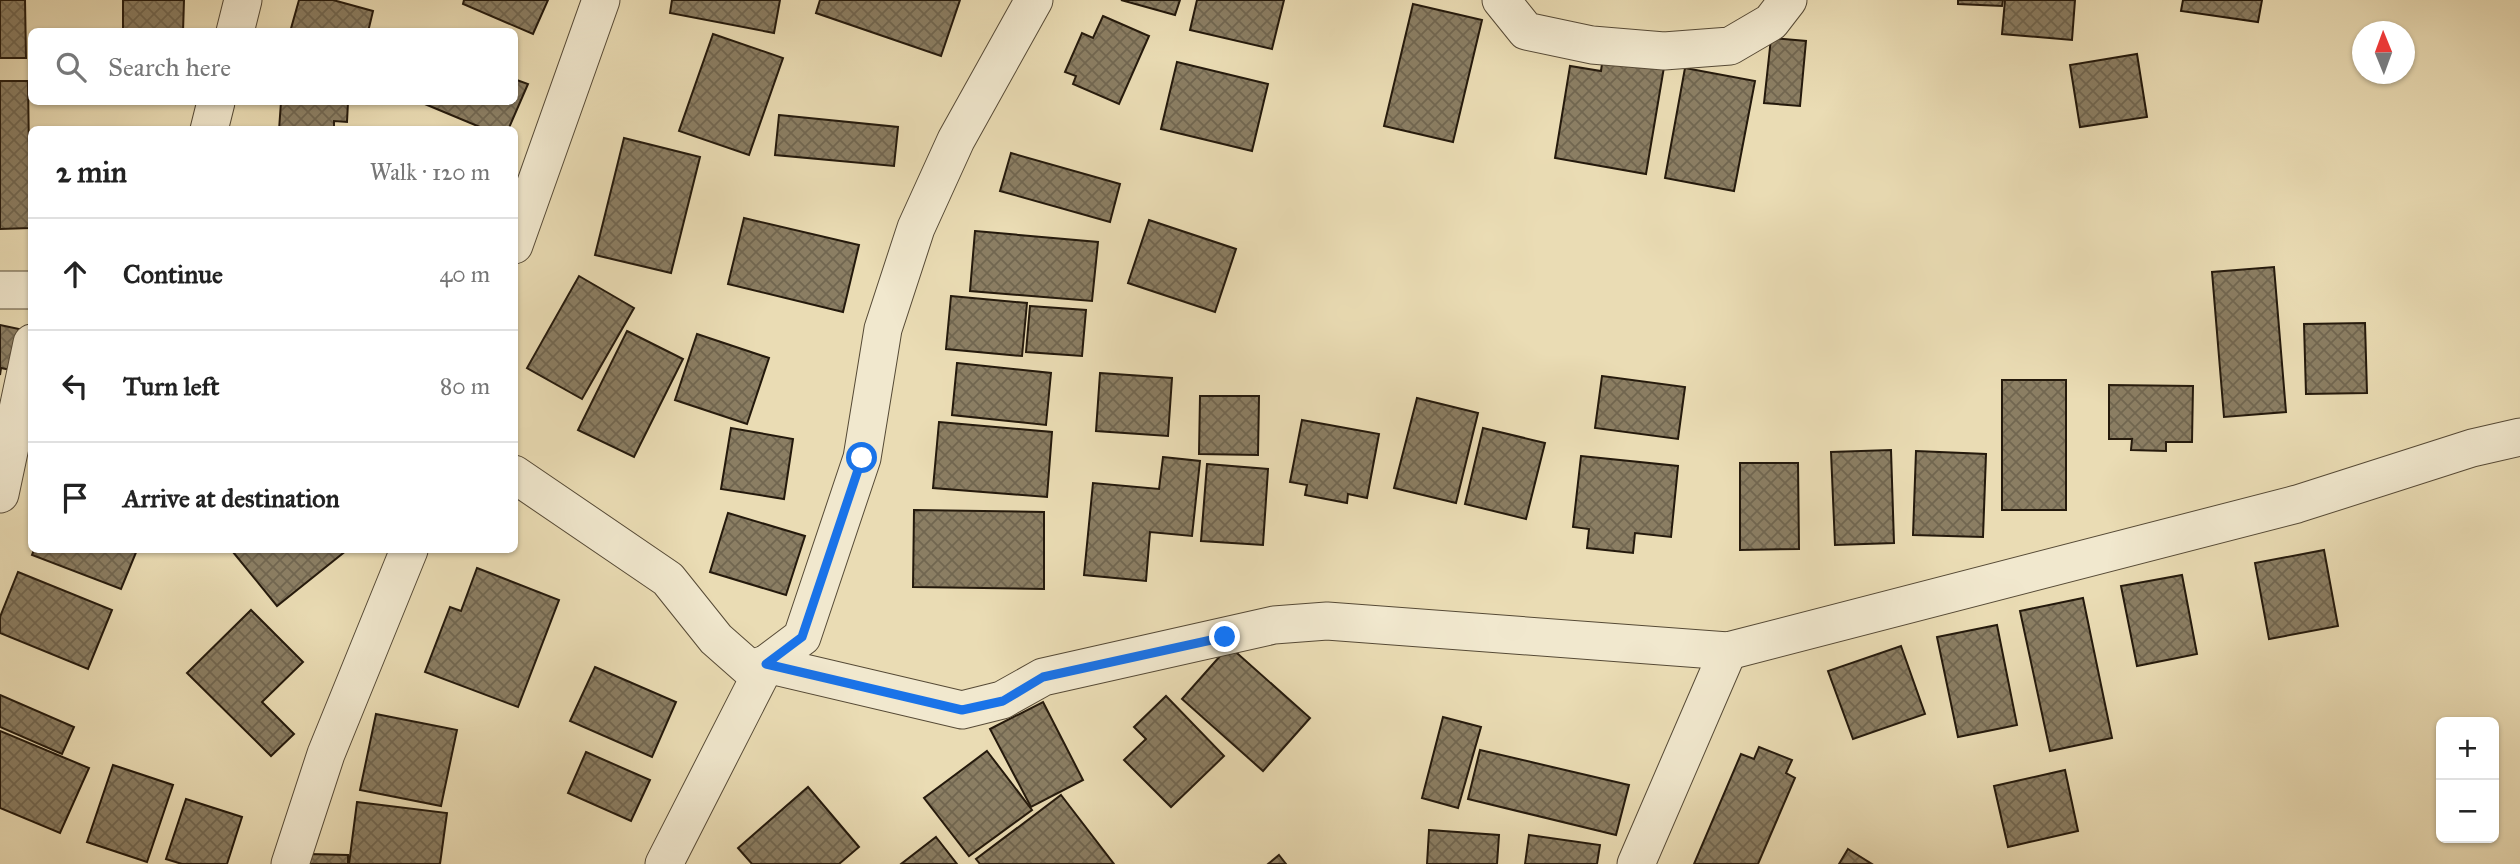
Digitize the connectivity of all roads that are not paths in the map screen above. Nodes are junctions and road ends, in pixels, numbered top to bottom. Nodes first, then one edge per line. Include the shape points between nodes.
1 (243, 0) edge
2 (601, 0) edge
3 (1034, 0) edge
4 (1501, 0) edge
5 (1788, 0) edge
6 (236, 28) edge
7 (215, 105) edge
8 (210, 126) edge
9 (518, 234) edge
10 (0, 290) edge
11 (28, 290) edge
12 (28, 362) edge
13 (2520, 437) edge
14 (518, 477) edge
15 (0, 494) edge
16 (408, 553) edge
17 (1728, 651) junction
18 (766, 664) junction
19 (290, 864) edge
20 (664, 864) edge
21 (1636, 864) edge

1 - 6 street
2 - 9 street
3 - 18 street via 956,140 916,228 883,329 862,458 802,637
4 - 5 street via 1526,31 1664,51 1730,46 1771,22
7 - 8 street
10 - 11 street
12 - 15 street
13 - 17 street via 2297,504
14 - 18 street via 668,579 716,639 750,669
16 - 19 street via 326,754
17 - 18 street via 1327,621 1274,625 1043,677 1003,701 962,710
17 - 21 street
18 - 20 street

